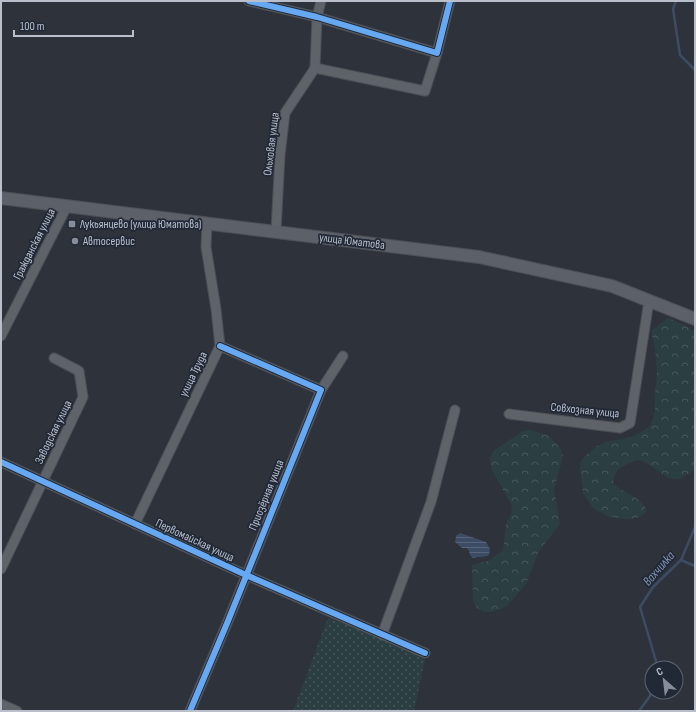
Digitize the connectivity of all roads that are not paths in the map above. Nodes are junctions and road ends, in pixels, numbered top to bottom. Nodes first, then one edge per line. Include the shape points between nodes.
1 (250, 1) edge
2 (321, 1) edge
3 (450, 1) edge
4 (317, 17) junction
5 (437, 53) junction
6 (315, 68) junction
7 (1, 198) edge
8 (67, 206) junction
9 (207, 223) junction
10 (276, 232) junction
11 (649, 301) junction
12 (695, 319) edge
13 (1, 336) edge
14 (220, 346) junction
15 (343, 356) dead end
16 (54, 358) dead end
17 (321, 390) junction
18 (455, 410) dead end
19 (509, 414) dead end
20 (1, 462) edge
21 (42, 480) junction
22 (135, 524) junction
23 (1, 569) edge
24 (246, 576) junction
25 (382, 635) junction
26 (425, 653) dead end
27 (1, 704) edge
28 (17, 711) edge
29 (190, 711) edge

1 - 4 street
2 - 4 street
3 - 5 street
4 - 5 street
4 - 6 street
5 - 6 street via 425,91
6 - 10 street, Ольховая улица via 285,114
7 - 8 main road, улица Юматова
8 - 9 main road, улица Юматова
8 - 13 street, Гражданская улица
9 - 10 main road, улица Юматова
9 - 14 street, улица Труда via 206,247
10 - 11 main road, улица Юматова via 479,257 612,286
11 - 12 main road, улица Юматова
11 - 19 street, Совхозная улица via 630,423 620,428
14 - 17 street
14 - 22 street, улица Труда
15 - 17 street, Приозёрная улица
16 - 21 street, Заводская улица via 79,371 83,397
17 - 24 street, Приозёрная улица
18 - 25 street via 431,502
20 - 21 street, Первомайская улица
21 - 22 street, Первомайская улица
21 - 23 street, Заводская улица
22 - 24 street, Первомайская улица
24 - 25 street, Первомайская улица
24 - 29 street, Приозёрная улица
25 - 26 street, Первомайская улица
27 - 28 street

